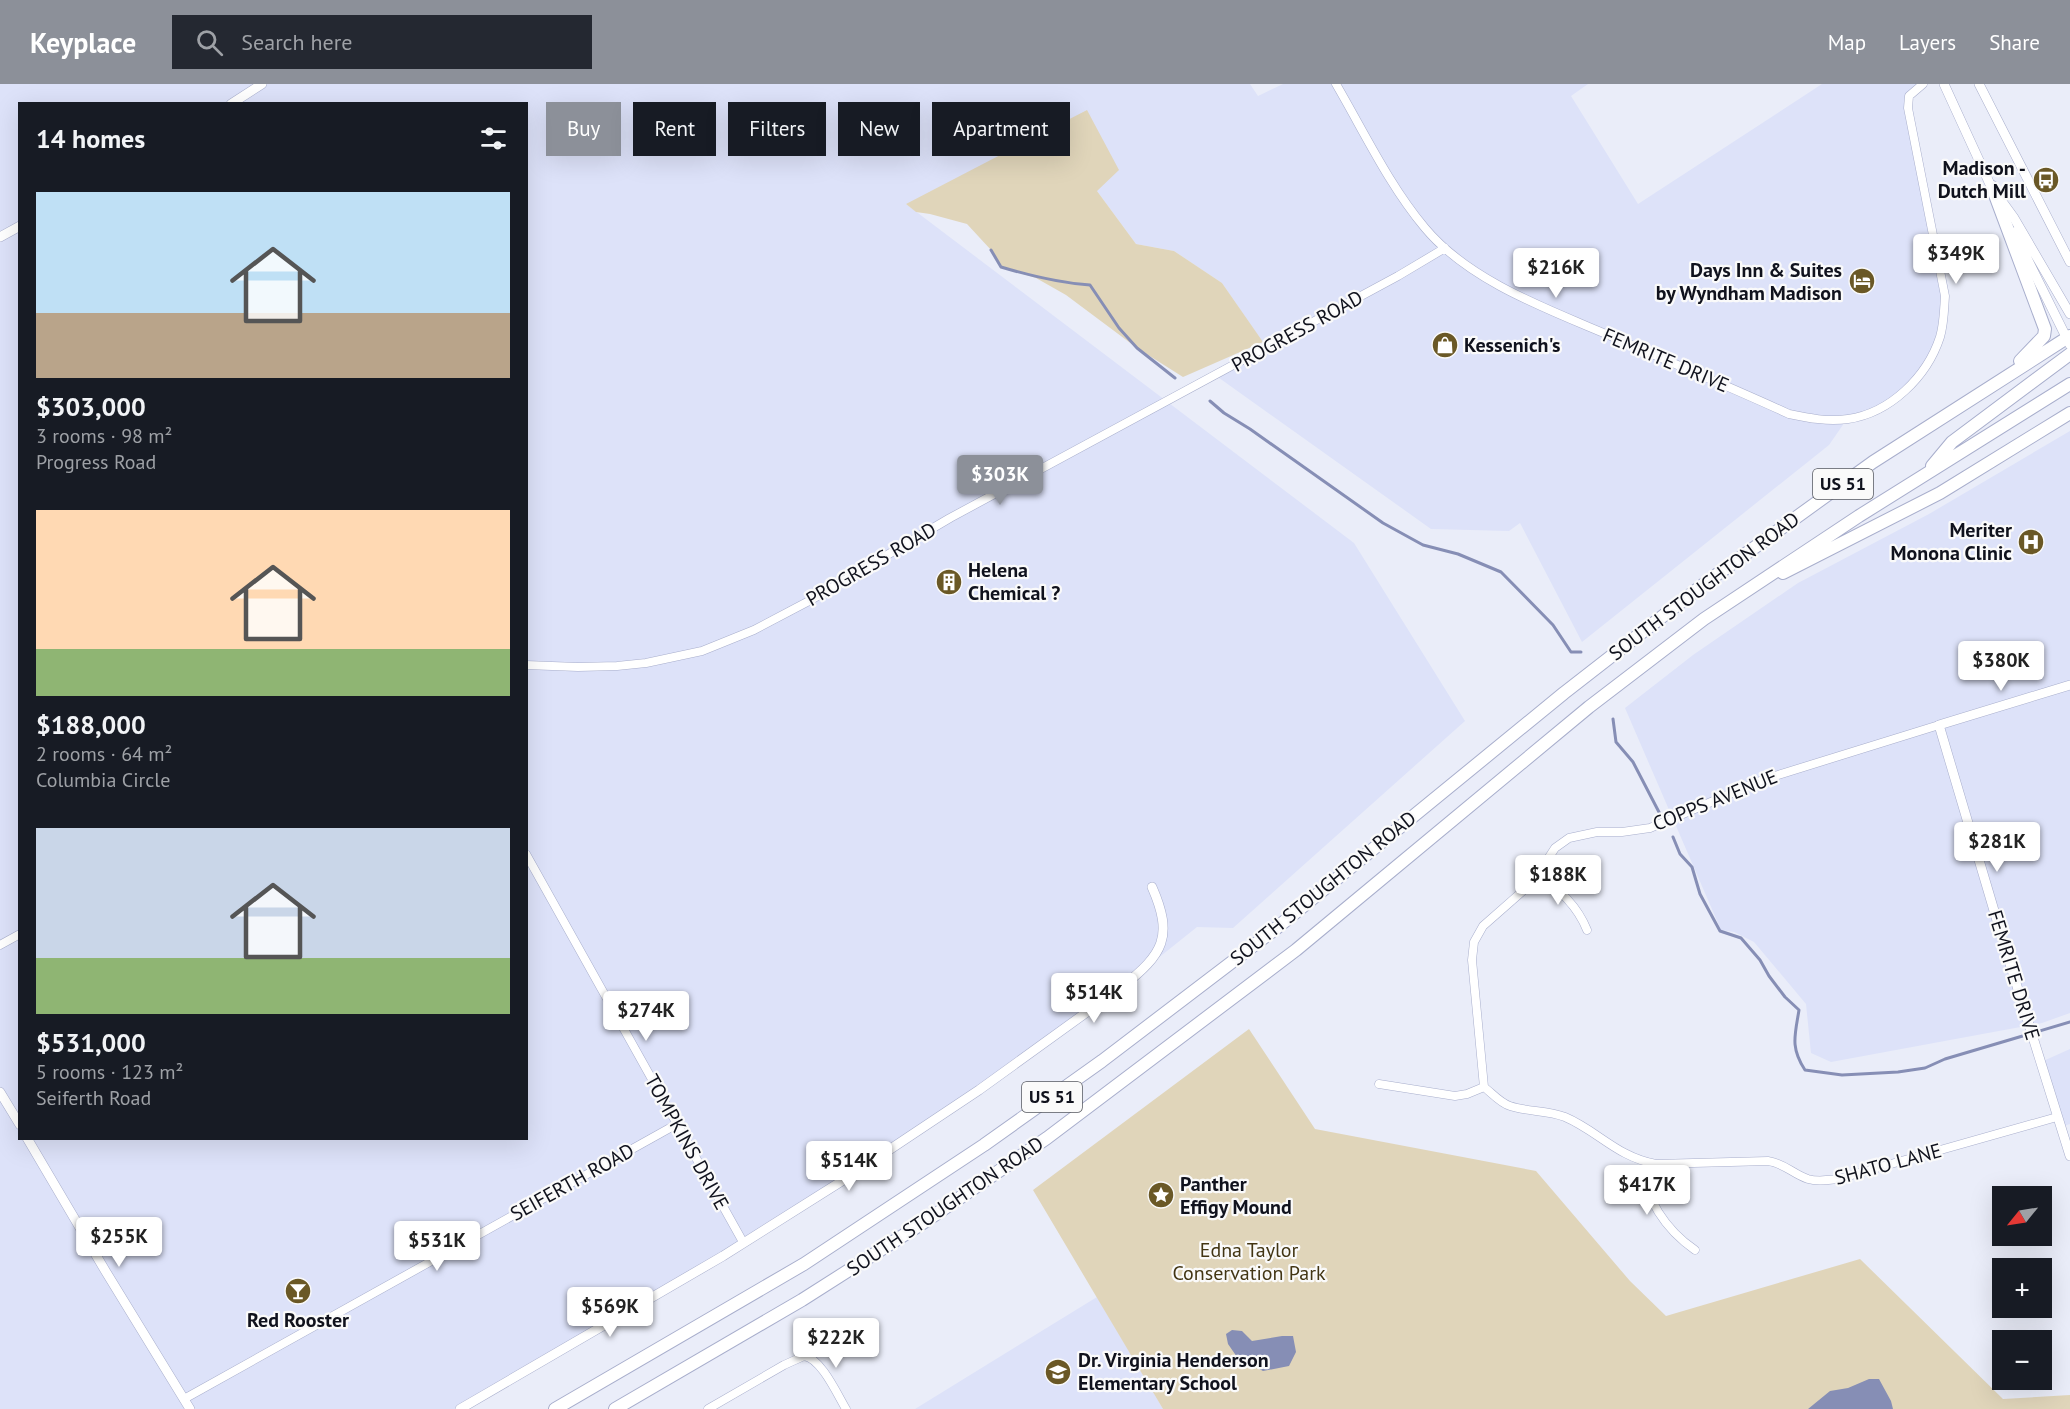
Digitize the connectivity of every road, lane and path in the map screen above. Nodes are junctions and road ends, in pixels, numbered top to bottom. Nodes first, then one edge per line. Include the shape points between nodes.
1 (262, 84) edge
2 (1336, 84) edge
3 (1923, 84) edge
4 (1944, 84) edge
5 (1979, 84) edge
6 (234, 102) edge
7 (1992, 187) junction
8 (18, 227) edge
9 (0, 237) edge
10 (1445, 248) junction
11 (2070, 262) edge
12 (2070, 314) edge
13 (2069, 340) edge
14 (2070, 354) edge
15 (2004, 377) junction
16 (2070, 384) edge
17 (2070, 413) edge
18 (1923, 476) junction
19 (1760, 581) junction
20 (528, 665) edge
21 (2070, 685) edge
22 (1939, 725) junction
23 (528, 858) edge
24 (1539, 874) junction
25 (1152, 887) dead end
26 (1587, 930) dead end
27 (18, 935) edge
28 (0, 945) edge
29 (1379, 1084) dead end
30 (1484, 1087) junction
31 (0, 1092) edge
32 (2056, 1117) junction
33 (18, 1122) edge
34 (677, 1124) junction
35 (28, 1140) edge
36 (2070, 1156) edge
37 (1648, 1162) junction
38 (743, 1242) junction
39 (1695, 1250) dead end
40 (184, 1399) junction
41 (190, 1409) edge
42 (460, 1409) edge
43 (555, 1409) edge
44 (615, 1409) edge
45 (708, 1409) edge
46 (846, 1409) edge

1 - 6 street
2 - 10 street, FEMRITE DRIVE via 1411,208
3 - 10 street, FEMRITE DRIVE via 1910,96 1908,108 1945,296 1942,330 1920,373 1902,394 1874,411 1848,419 1820,420 1789,414 1551,311 1491,281
4 - 7 street
5 - 11 street
7 - 12 street
7 - 13 street
7 - 15 main road via 2045,329 2044,336
8 - 9 street
10 - 20 street, PROGRESS ROAD via 950,518 754,630 702,651 645,663
13 - 15 main road, SOUTH STOUGHTON ROAD / US 51
14 - 18 main road via 1952,442
15 - 43 main road, SOUTH STOUGHTON ROAD / US 51 via 1874,462 1699,588 1274,930 1102,1061 804,1264
16 - 18 main road, SOUTH STOUGHTON ROAD / US 51
17 - 19 main road via 1940,493
18 - 19 main road, SOUTH STOUGHTON ROAD / US 51
19 - 44 main road, SOUTH STOUGHTON ROAD / US 51 via 1632,673 1296,950 1057,1131 794,1305
21 - 22 street, COPPS AVENUE
22 - 24 street, COPPS AVENUE via 1734,790 1650,828 1569,838 1555,848
22 - 32 street, FEMRITE DRIVE
23 - 34 street, TOMPKINS DRIVE
24 - 26 street via 1571,901
24 - 30 street, COPPS AVENUE via 1477,936 1472,960
25 - 38 street via 1164,926 1160,946 1147,967 969,1097
27 - 28 street
29 - 30 street via 1455,1096
30 - 37 street, SHATO LANE via 1508,1106 1567,1118 1618,1150
31 - 33 street
32 - 36 street, FEMRITE DRIVE
32 - 37 street, SHATO LANE via 1838,1179 1806,1178 1768,1161
34 - 38 street, TOMPKINS DRIVE
34 - 40 street, SEIFERTH ROAD
35 - 40 street
37 - 39 street via 1649,1194 1676,1235
38 - 42 street
40 - 41 street
45 - 46 street via 800,1356 812,1358 820,1366

